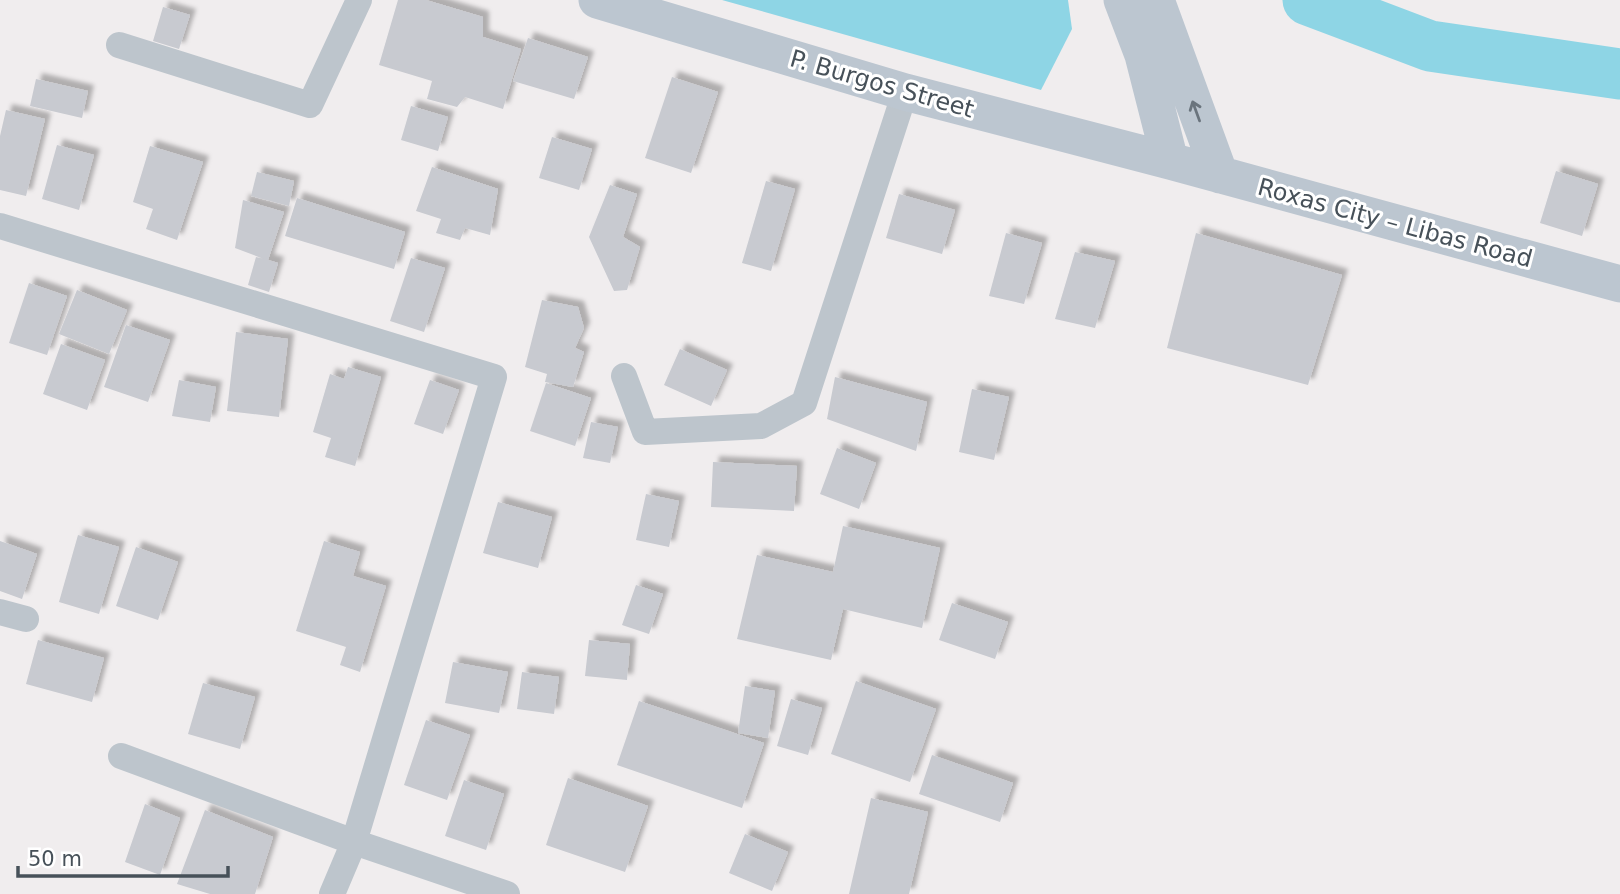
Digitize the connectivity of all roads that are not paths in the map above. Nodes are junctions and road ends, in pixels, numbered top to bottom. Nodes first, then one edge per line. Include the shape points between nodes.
1 (359, 0) edge
2 (597, 0) edge
3 (1122, 0) edge
4 (1156, 0) edge
5 (119, 45) dead end
6 (905, 92) junction
7 (1170, 161) junction
8 (1220, 175) junction
9 (0, 226) edge
10 (1620, 284) edge
11 (624, 376) dead end
12 (0, 612) edge
13 (26, 619) dead end
14 (121, 756) dead end
15 (354, 842) junction
16 (332, 894) edge
17 (507, 894) edge

1 - 5 street via 310,105
2 - 6 main road, P. Burgos Street
3 - 7 main road via 1143,55
8 -> 4 main road
6 - 7 main road, P. Burgos Street
6 - 11 street via 804,403 761,426 645,432
7 - 8 main road, Roxas City – Libas Road
8 - 10 main road, Roxas City – Libas Road
9 - 15 street via 494,377
12 - 13 street
14 - 15 street
15 - 16 street
15 - 17 street

